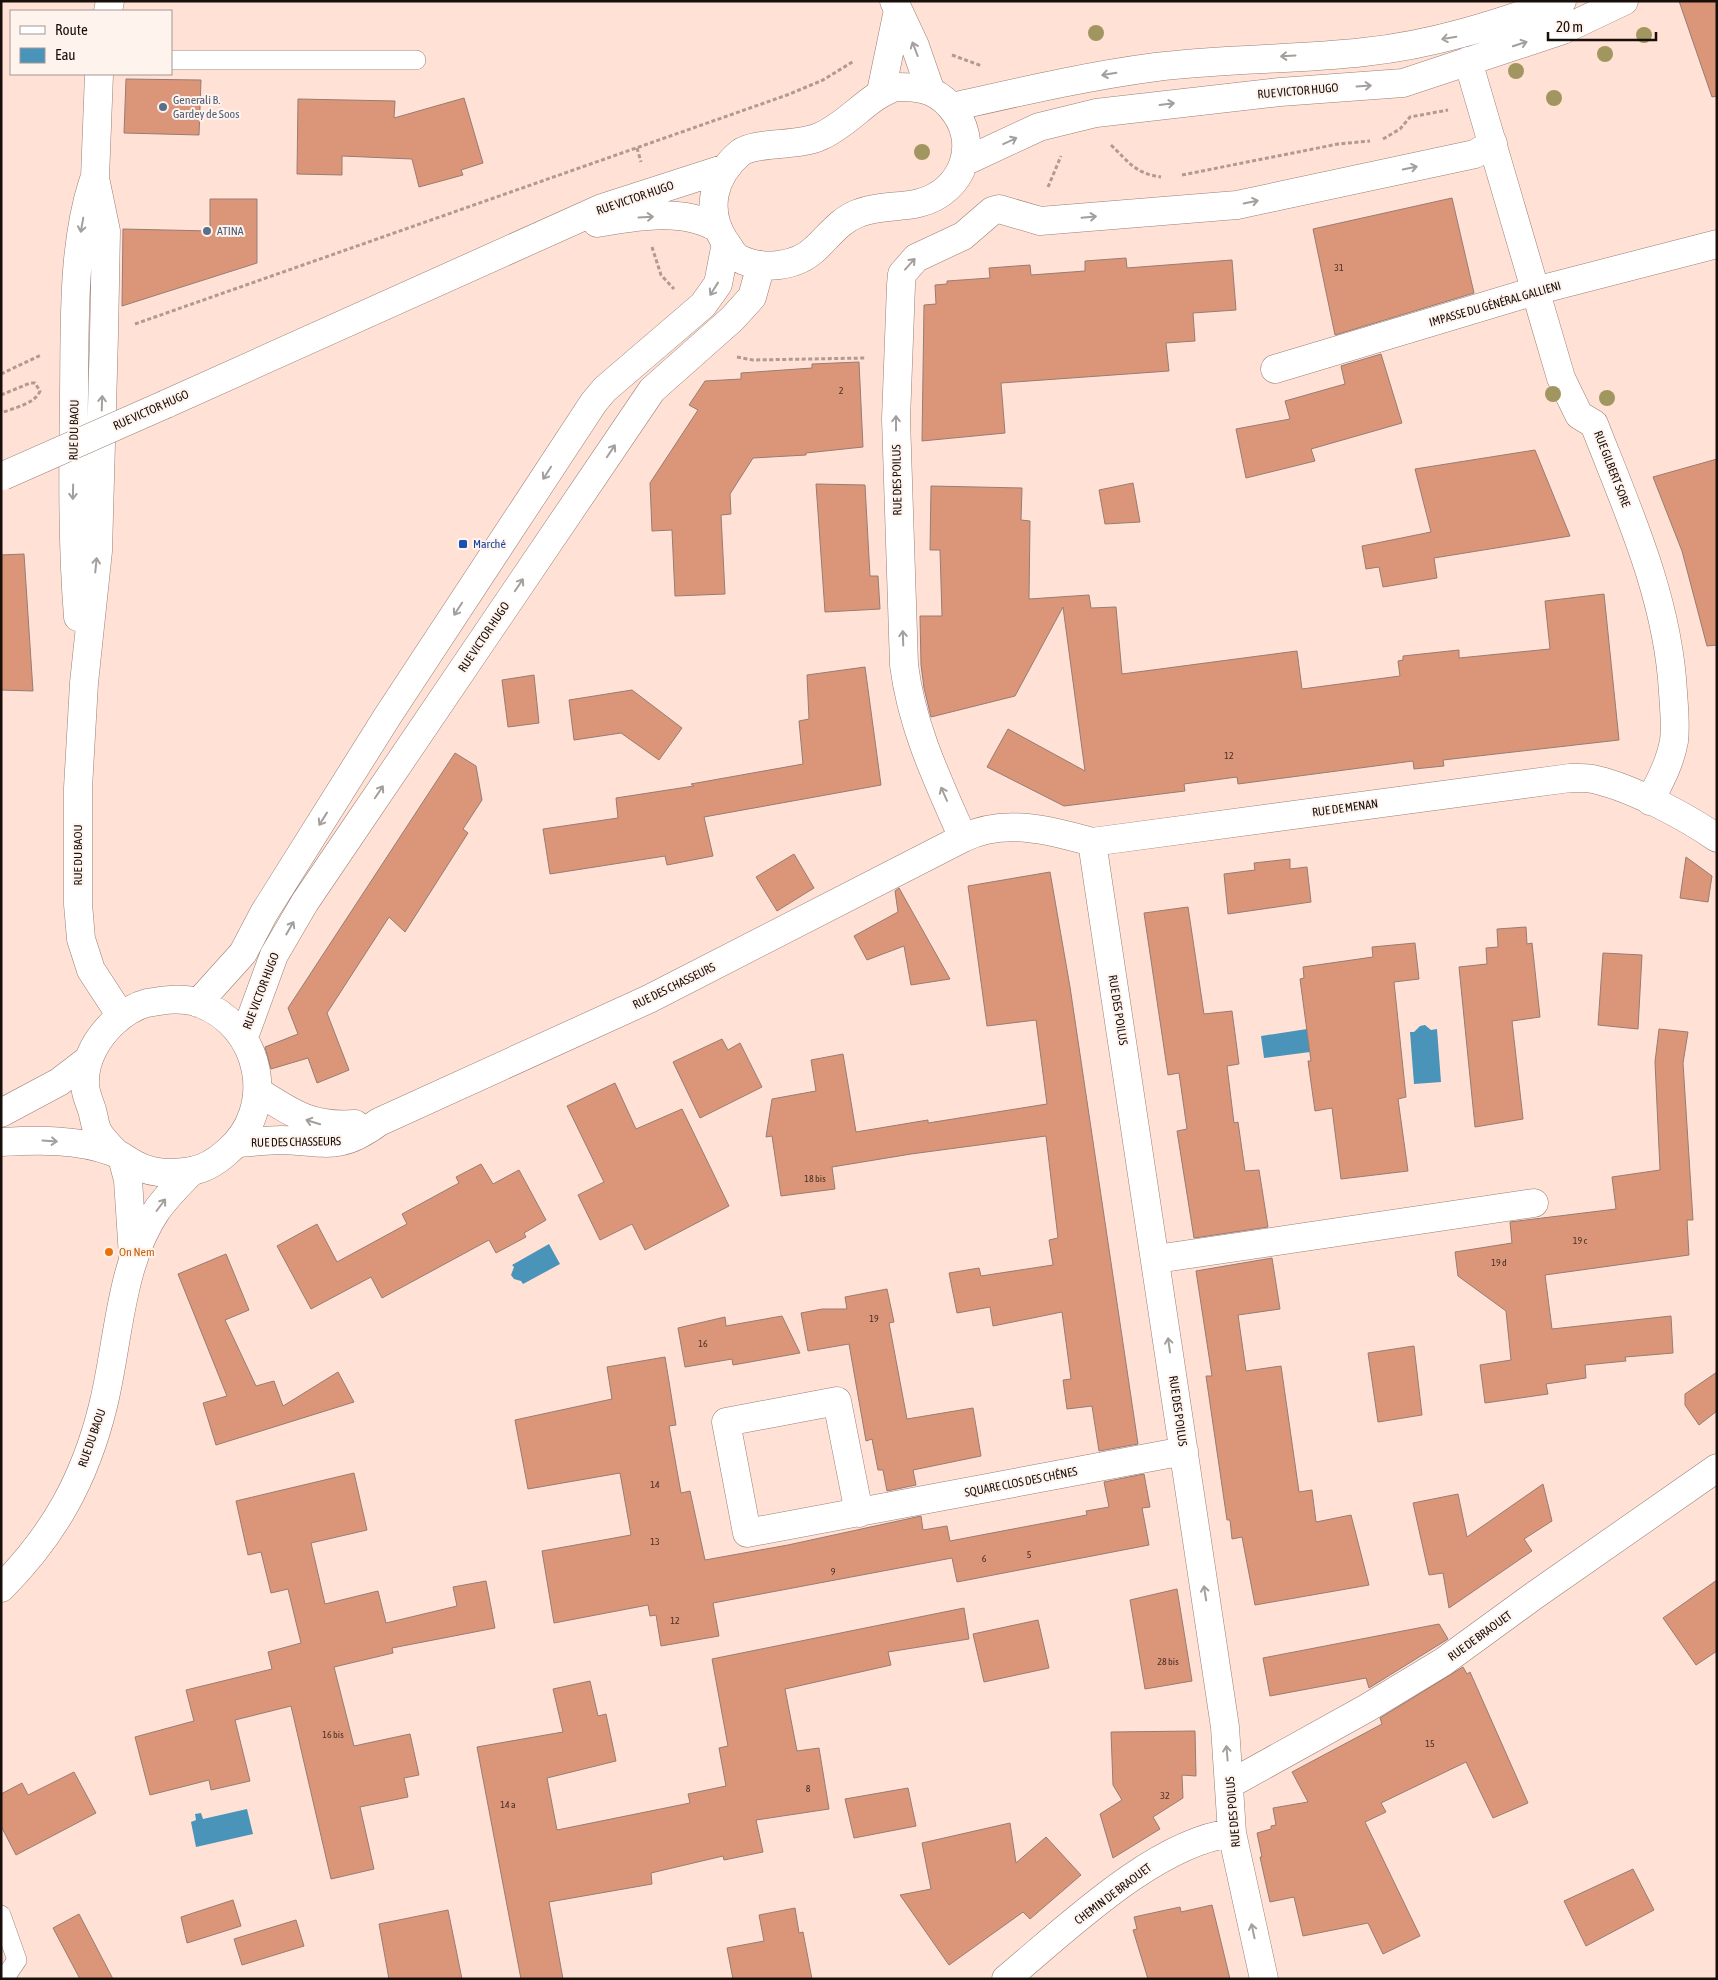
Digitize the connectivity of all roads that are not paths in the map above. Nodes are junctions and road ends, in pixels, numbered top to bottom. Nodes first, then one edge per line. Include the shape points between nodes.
1 (1562, 1) edge
2 (1624, 1) edge
3 (896, 5) edge
4 (172, 60) edge
5 (416, 60) dead end
6 (1468, 61) junction
7 (99, 75) edge
8 (930, 89) junction
9 (881, 92) junction
10 (952, 107) junction
11 (1492, 143) junction
12 (966, 161) junction
13 (726, 168) junction
14 (95, 178) junction
15 (546, 233) junction
16 (721, 235) junction
17 (1717, 244) edge
18 (761, 265) junction
19 (1535, 291) junction
20 (1275, 369) dead end
21 (2, 477) edge
22 (84, 683) junction
23 (1650, 801) junction
24 (1715, 832) edge
25 (963, 838) junction
26 (1092, 842) junction
27 (198, 1003) junction
28 (121, 1016) junction
29 (244, 1037) junction
30 (89, 1059) junction
31 (259, 1092) junction
32 (1, 1113) edge
33 (379, 1122) junction
34 (1, 1142) edge
35 (238, 1143) junction
36 (118, 1155) junction
37 (192, 1171) junction
38 (1534, 1203) dead end
39 (1156, 1259) junction
40 (133, 1265) junction
41 (1184, 1451) junction
42 (1717, 1468) edge
43 (859, 1512) junction
44 (1, 1588) edge
45 (1230, 1784) junction
46 (1232, 1833) junction
47 (1, 1915) edge
48 (4, 1979) edge
49 (1006, 1979) edge
50 (1264, 1979) edge

1 -> 10 street via 1460,36 1365,52 1157,67 1090,77
6 -> 2 street, RUE VICTOR HUGO via 1563,30
8 -> 3 street
3 - 9 street
4 - 5 lane
6 - 11 street, RUE GILBERT SORE
12 -> 6 street, RUE VICTOR HUGO via 1039,127 1096,113 1280,92 1402,83
7 - 14 street, RUE DU BAOU
8 - 9 street via 896,87
8 - 10 street
9 - 13 street via 841,126 819,138 796,144 752,148 742,152
10 - 12 street via 966,136
11 - 19 street, RUE GILBERT SORE
25 -> 11 street, RUE DES POILUS via 915,724 904,665 896,419 902,274 916,258 963,236 992,211 999,209 1040,221 1237,205 1475,154
12 - 18 street via 946,189 934,198 859,213 841,222 815,249 799,260 781,265
13 - 15 street, RUE VICTOR HUGO via 621,202
13 - 16 street via 715,187 712,207
22 -> 14 street, RUE DU BAOU via 98,551 104,335 106,231
14 -> 22 street, RUE DU BAOU via 81,230 75,344 73,514
15 -> 16 street, RUE VICTOR HUGO via 650,216 689,217
15 - 21 street, RUE VICTOR HUGO, bridge
16 - 18 street via 737,258
16 -> 27 street via 718,284 703,305 594,402 382,725 264,913 243,953
17 - 19 street, IMPASSE DU GÉNÉRAL GALLIENI
29 -> 18 street, RUE VICTOR HUGO via 274,955 310,894 652,390 752,297
19 - 20 street, IMPASSE DU GÉNÉRAL GALLIENI
19 - 23 street, RUE GILBERT SORE via 1561,378 1579,415 1594,424 1642,545 1659,605 1672,665 1674,740 1668,764
22 - 28 street, RUE DU BAOU via 78,788 81,939 91,970
23 - 24 street, RUE DE MENAN
23 - 26 street, RUE DE MENAN via 1595,779 1570,778
25 - 26 street, RUE DE MENAN via 992,828 1024,828
25 - 33 street, RUE DES CHASSEURS via 649,999
26 - 39 street, RUE DES POILUS
27 - 28 street via 169,999 140,1005
27 - 29 street via 224,1017
28 - 30 street via 99,1038
29 - 31 street via 256,1063
30 - 32 street via 59,1082
30 - 36 street via 84,1082 98,1132
33 -> 31 street, RUE DES CHASSEURS via 321,1124 291,1112
31 - 35 street via 252,1119
33 - 35 street, RUE DES CHASSEURS via 360,1136 334,1143 281,1140
34 -> 36 street via 78,1143
35 - 37 street via 218,1161
36 - 37 street via 158,1173
36 - 40 street, RUE DU BAOU via 128,1180
40 -> 37 street, RUE DU BAOU via 157,1211
38 - 39 street
41 -> 39 street, RUE DES POILUS
40 - 44 street, RUE DU BAOU via 103,1406 87,1457 67,1503 44,1540
41 - 43 street, SQUARE CLOS DES CHÊNES
45 -> 41 street, RUE DES POILUS via 1225,1726
42 - 45 street, RUE DE BRAOUET via 1443,1662
43 - 43 street, SQUARE CLOS DES CHÊNES via 747,1533 726,1422 838,1401
45 - 46 street, RUE DES POILUS
46 - 49 street, CHEMIN DE BRAOUET via 1201,1839 1152,1863
50 -> 46 street, RUE DES POILUS
47 - 48 lane via 17,1960

